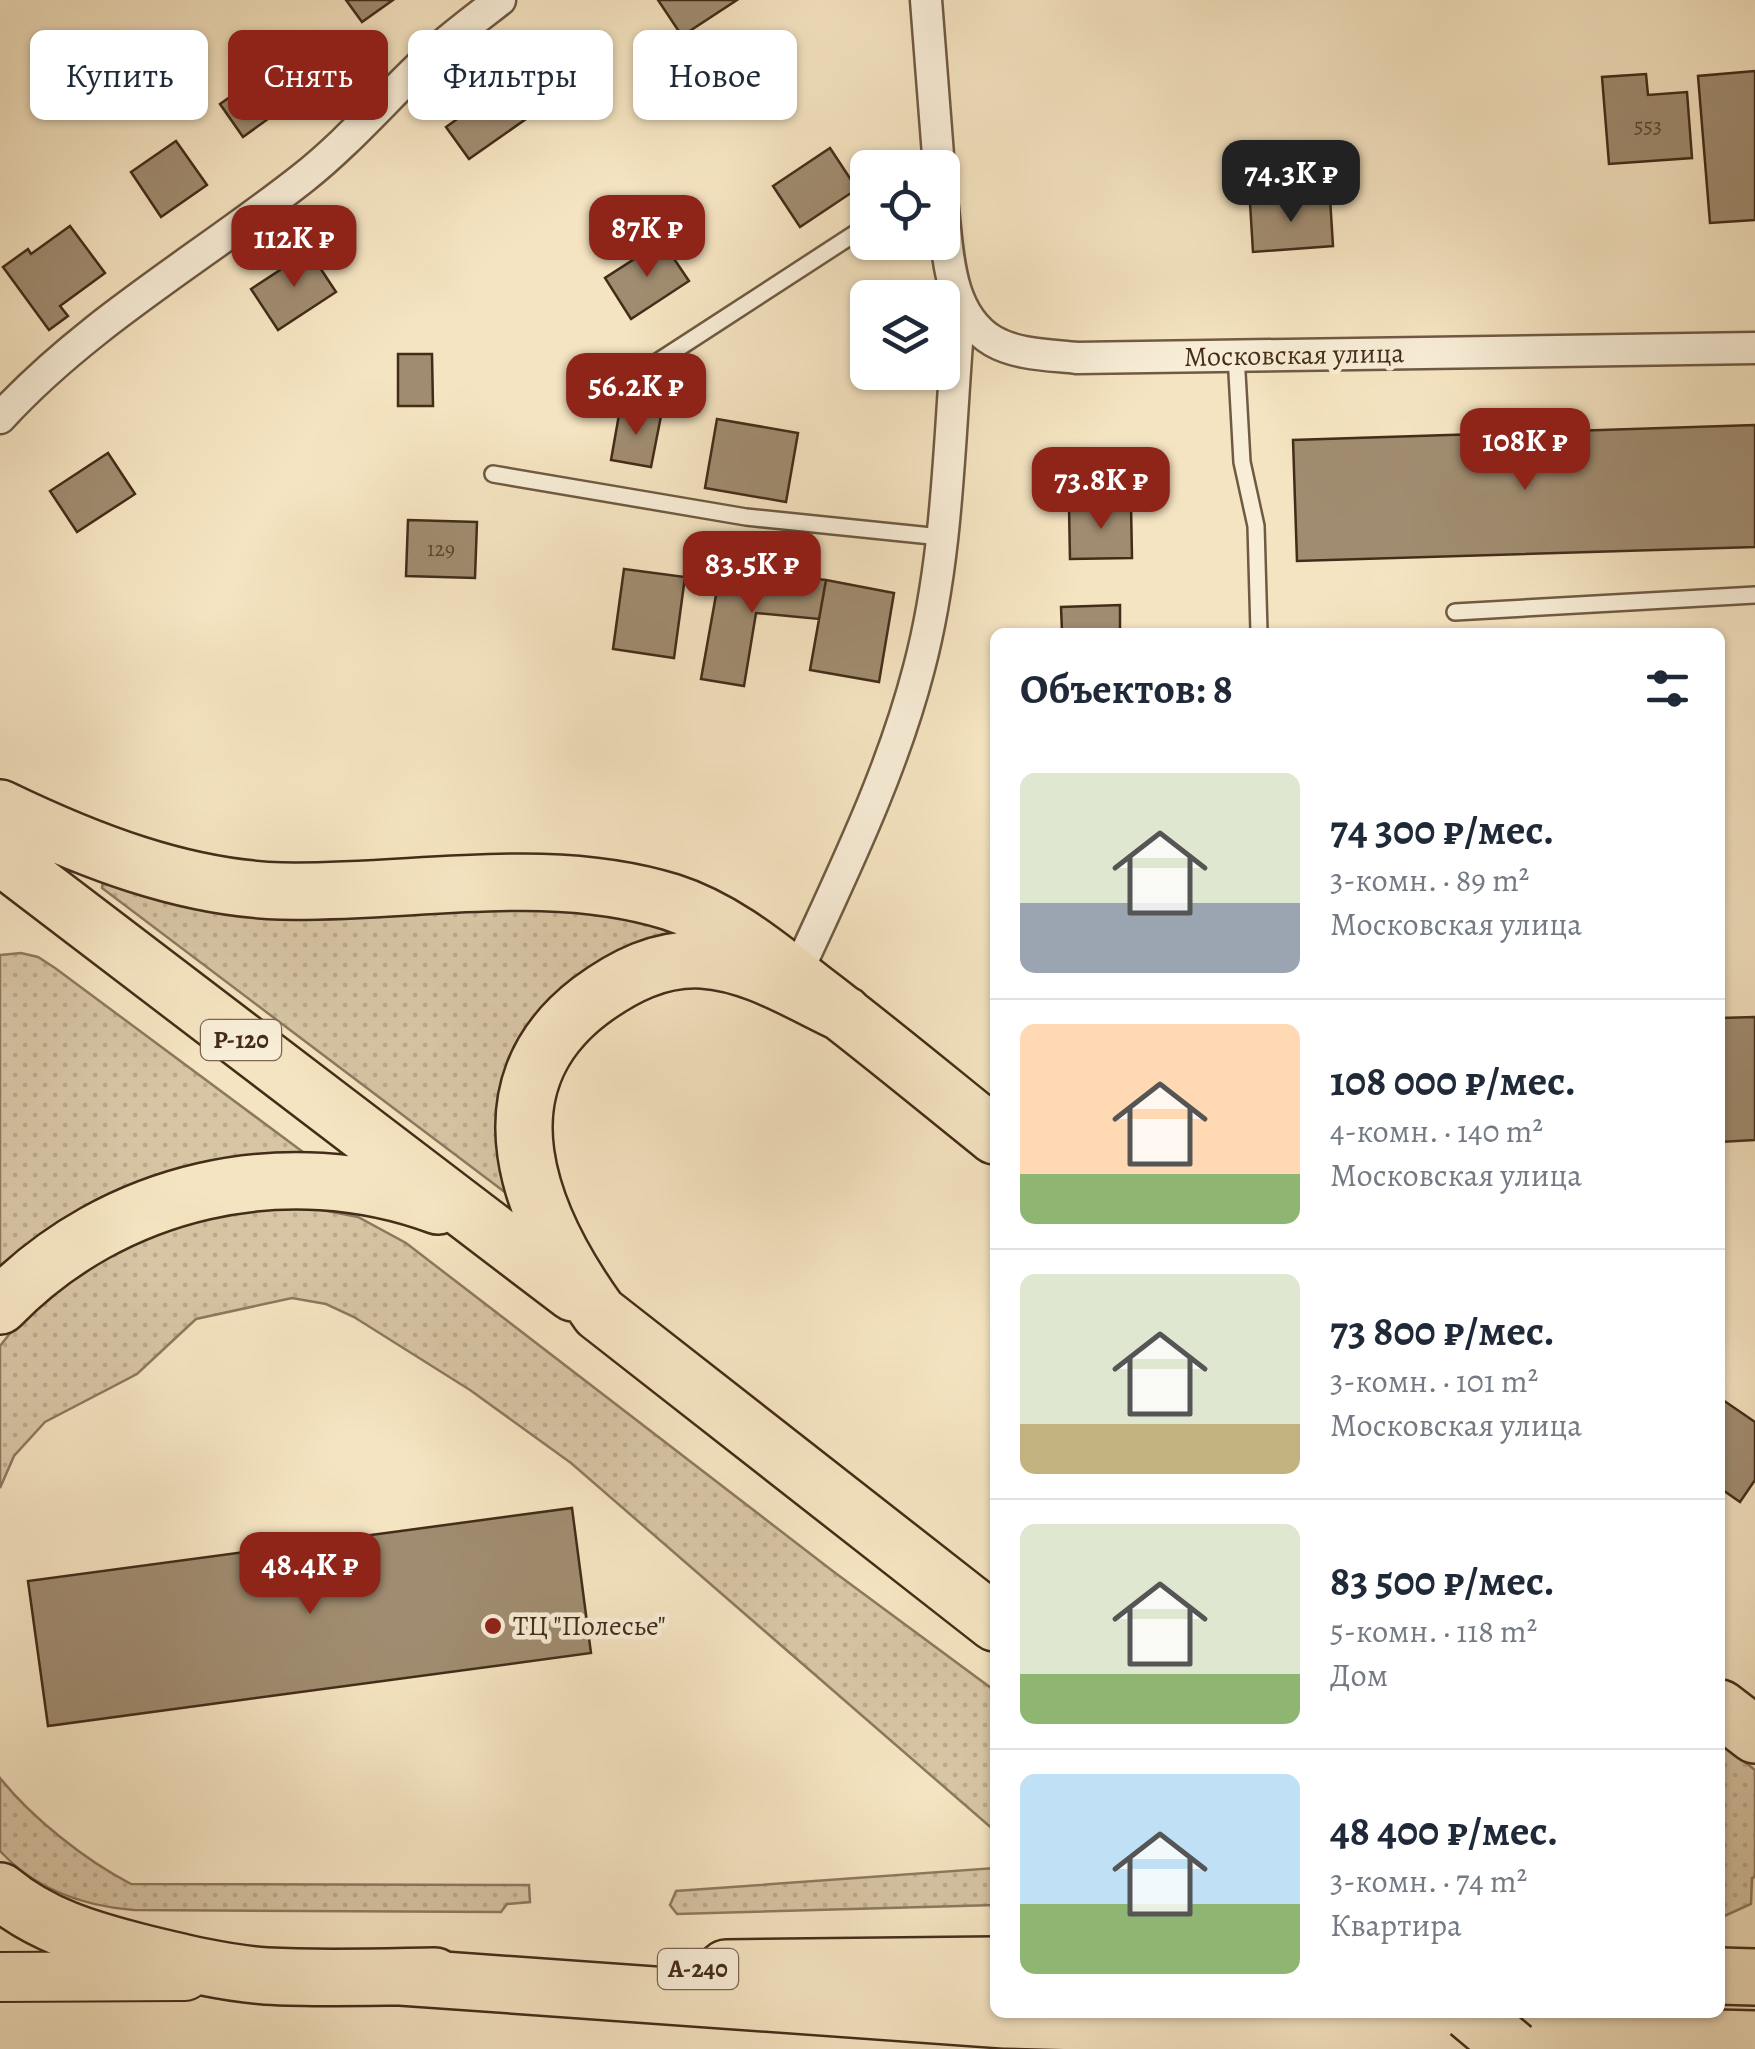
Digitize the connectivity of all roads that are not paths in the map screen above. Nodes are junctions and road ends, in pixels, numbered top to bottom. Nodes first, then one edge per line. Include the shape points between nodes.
1 (500, 0) edge
2 (926, 0) edge
3 (938, 150) edge
4 (850, 237) edge
5 (960, 306) edge
6 (1755, 348) edge
7 (1236, 355) junction
8 (651, 366) dead end
9 (953, 390) edge
10 (0, 418) edge
11 (493, 474) dead end
12 (941, 537) junction
13 (1755, 594) edge
14 (1455, 612) dead end
15 (1259, 628) edge
16 (0, 808) edge
17 (0, 856) edge
18 (795, 977) junction
19 (844, 1014) junction
20 (990, 1132) edge
21 (482, 1224) junction
22 (0, 1306) edge
23 (599, 1312) junction
24 (990, 1619) edge
25 (1725, 1712) edge
26 (1755, 1735) edge
27 (0, 1891) edge
28 (990, 1949) edge
29 (870, 1966) junction
30 (990, 1966) edge
31 (264, 1976) junction
32 (1725, 1976) edge
33 (0, 1977) edge
34 (401, 1977) junction
35 (1755, 1977) edge
36 (1476, 2018) edge
37 (1005, 2020) junction
38 (1755, 2039) edge
39 (1094, 2049) edge
40 (1513, 2049) edge

1 - 10 street via 434,52 306,176 84,341
2 - 3 street
4 - 8 lane
5 - 7 street, Московская улица via 992,341 1026,352 1077,358
6 - 7 street, Московская улица
7 - 15 lane via 1242,462 1256,526
9 - 12 street
11 - 12 lane via 746,517
12 - 18 street via 920,667 882,785
13 - 14 lane
16 - 18 highway via 72,843 233,887 322,891 537,883 631,891 708,917
17 - 21 highway, Р-120
18 - 19 highway
19 - 20 highway
19 - 23 highway via 755,972 701,960 666,961 631,974 570,1017 532,1074 524,1105 525,1156 556,1247
21 - 22 highway via 393,1189 267,1180 161,1204 109,1224 65,1250
21 - 23 highway, Р-120
23 - 24 highway, Р-120
25 - 26 highway
27 - 31 highway via 55,1927 96,1942
28 - 29 highway
29 - 30 highway, А-240
29 - 34 highway, А-240
31 - 33 main road, А-240
31 - 34 highway, А-240
32 - 35 highway
34 - 37 highway, А-240
36 - 40 highway, bridge
37 - 38 highway, А-240
37 - 39 highway

